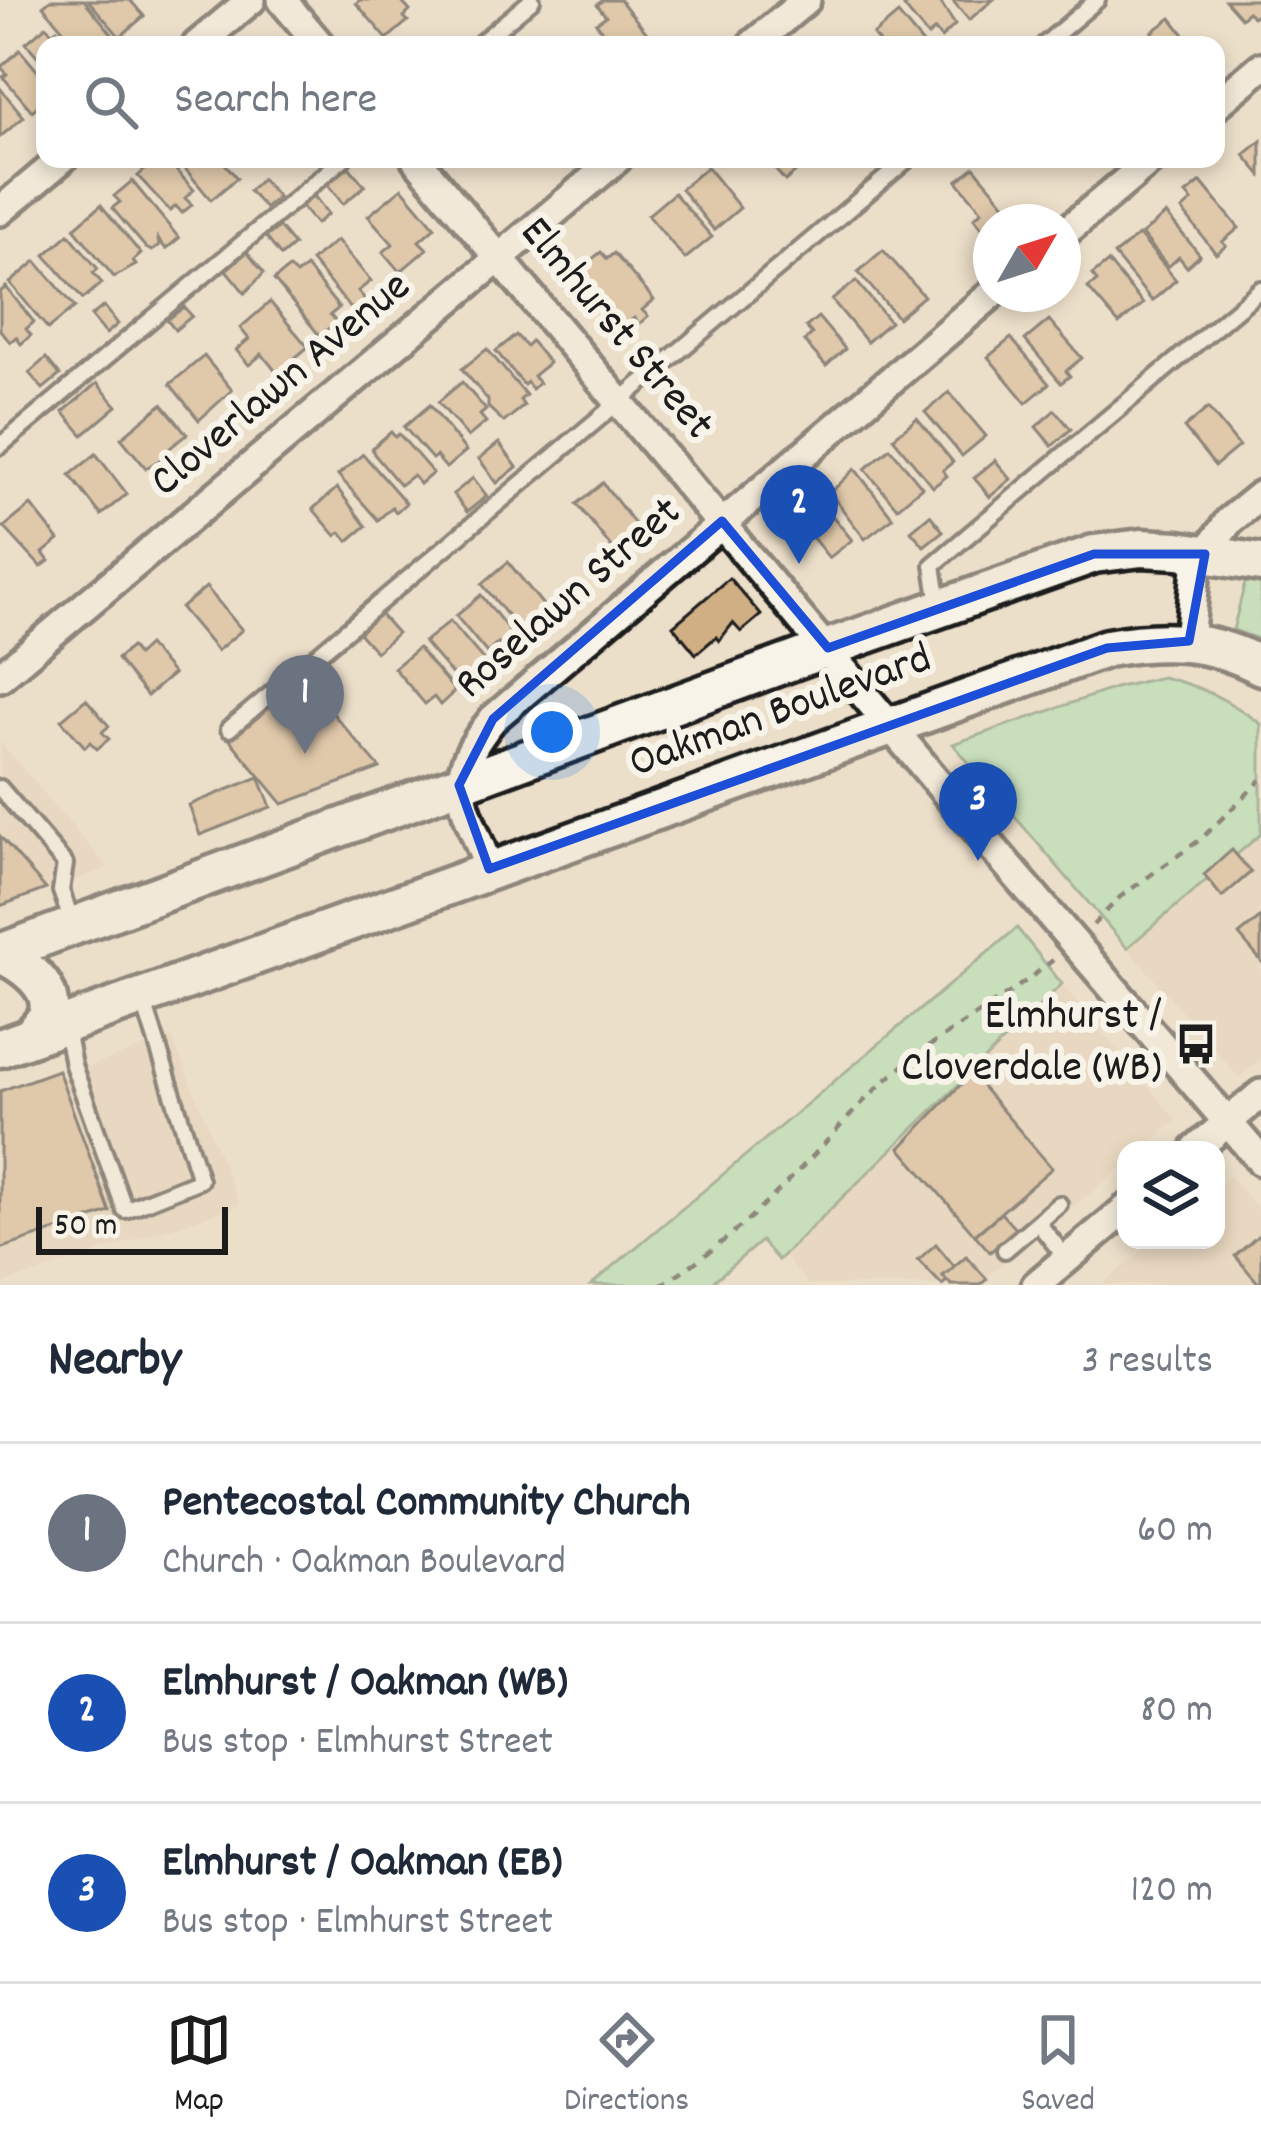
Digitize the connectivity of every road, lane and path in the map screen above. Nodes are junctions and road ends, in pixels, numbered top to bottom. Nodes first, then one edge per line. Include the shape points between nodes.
1 (251, 0) edge
2 (282, 0) edge
3 (532, 0) edge
4 (806, 0) edge
5 (1097, 0) edge
6 (208, 36) edge
7 (312, 36) edge
8 (489, 36) edge
9 (763, 36) edge
10 (1055, 36) edge
11 (1261, 67) edge
12 (1225, 97) edge
13 (51, 168) edge
14 (332, 168) edge
15 (424, 168) edge
16 (606, 168) edge
17 (897, 168) edge
18 (1141, 168) edge
19 (0, 211) edge
20 (1081, 219) edge
21 (499, 258) junction
22 (1261, 289) edge
23 (973, 310) edge
24 (621, 401) junction
25 (0, 446) edge
26 (1261, 495) edge
27 (722, 521) junction
28 (1204, 554) junction
29 (1261, 563) edge
30 (940, 608) junction
31 (1189, 641) junction
32 (828, 648) junction
33 (1261, 666) edge
34 (0, 677) edge
35 (891, 724) junction
36 (229, 729) dead end
37 (1261, 780) edge
38 (459, 785) junction
39 (0, 788) edge
40 (489, 869) junction
41 (74, 926) junction
42 (1074, 943) junction
43 (0, 953) edge
44 (142, 996) junction
45 (32, 1036) edge
46 (1261, 1094) edge
47 (1228, 1122) junction
48 (1206, 1141) edge
49 (1261, 1161) edge
50 (1059, 1204) dead end
51 (1117, 1217) edge
52 (1038, 1222) junction
53 (1005, 1250) dead end
54 (1067, 1259) junction
55 (660, 1285) edge
56 (1036, 1285) edge

1 - 6 street
2 - 7 street
3 - 8 lane
4 - 9 street
5 - 10 lane
11 - 12 street
13 - 19 street
14 - 25 lane
15 - 21 street, Elmhurst Street
16 - 21 street, Cloverlawn Avenue
17 - 24 lane
18 - 20 street
21 - 24 street, Elmhurst Street
21 - 34 street, Cloverlawn Avenue
22 - 30 lane via 933,565
23 - 27 street, Roselawn Street
24 - 27 street, Elmhurst Street
24 - 36 lane
26 - 28 street
27 - 32 street, Elmhurst Street
27 - 38 street, Roselawn Street via 493,718 473,743
28 - 29 street, Oakman Boulevard
28 - 30 street, Oakman Boulevard via 1094,554
28 - 31 street
30 - 32 street, Oakman Boulevard
31 - 33 street, Oakman Boulevard
31 - 35 street, Oakman Boulevard via 1107,648
32 - 35 street, Elmhurst Street
32 - 38 street, Oakman Boulevard
35 - 40 street, Oakman Boulevard
35 - 42 street, Elmhurst Street
37 - 42 path
38 - 40 street
38 - 41 street, Oakman Boulevard
39 - 41 lane via 65,864 61,891
40 - 44 street, Oakman Boulevard
41 - 43 street, Oakman Boulevard
42 - 47 street, Elmhurst Street
42 - 55 path via 884,1082 734,1232
43 - 45 street via 20,962 44,991 47,1016
44 - 45 street, Oakman Boulevard
44 - 45 lane via 200,1180 125,1210 73,1065
46 - 47 street
47 - 48 street
47 - 49 street, Elmhurst Street
50 - 52 lane
51 - 54 street
52 - 53 lane
52 - 54 lane
54 - 56 street

